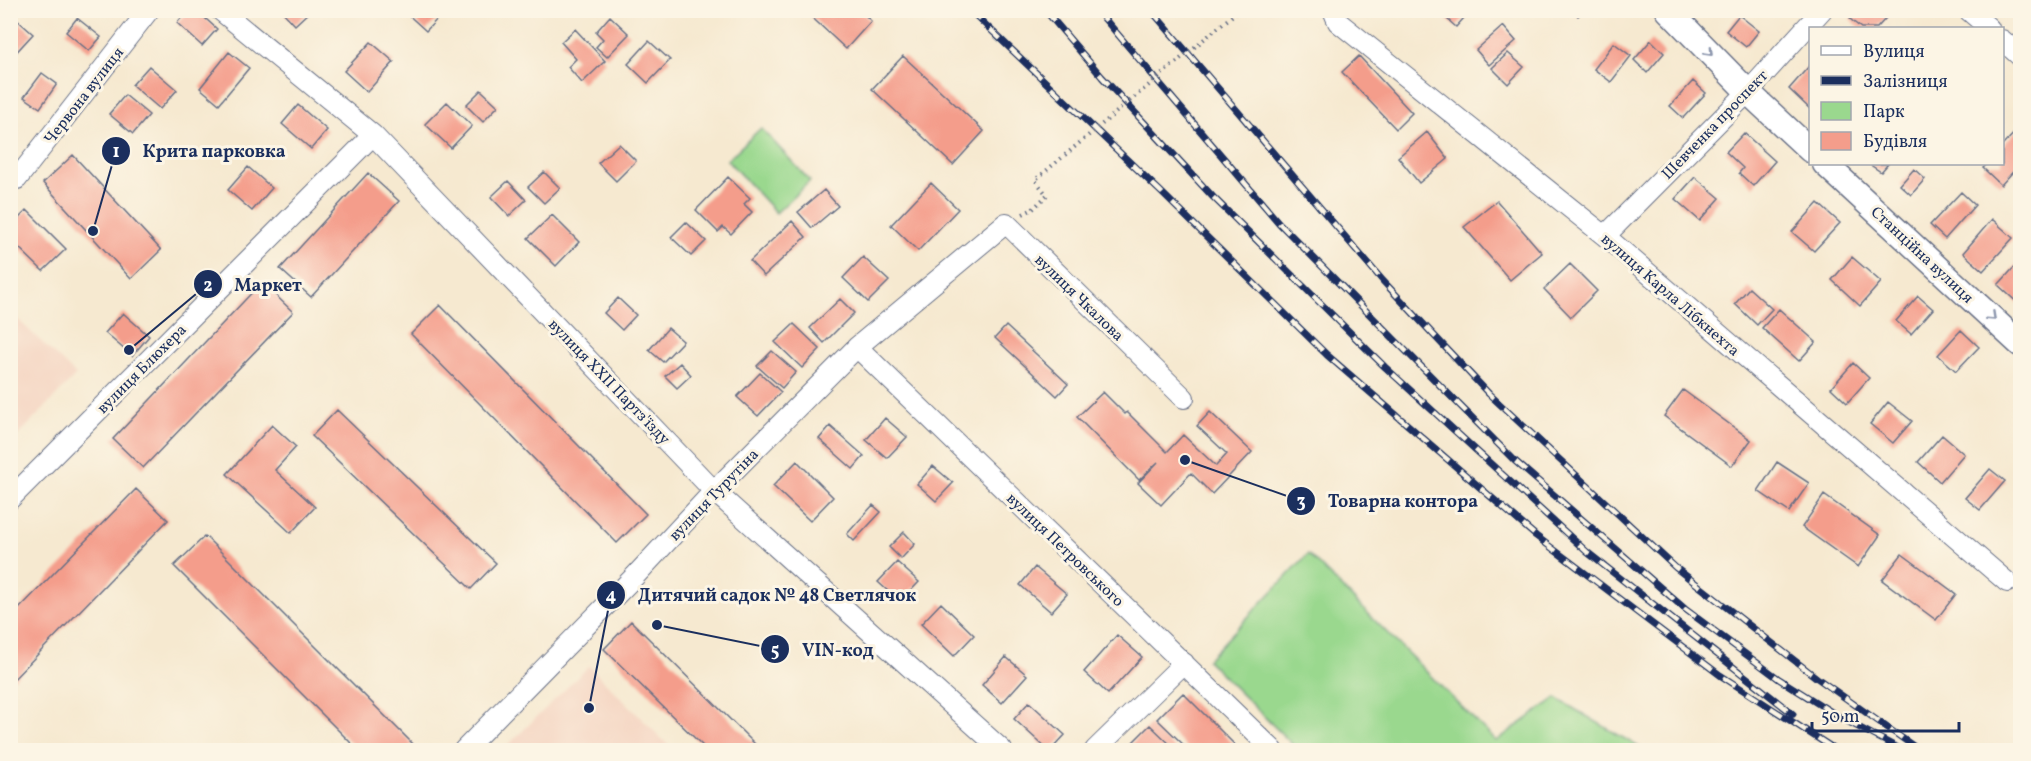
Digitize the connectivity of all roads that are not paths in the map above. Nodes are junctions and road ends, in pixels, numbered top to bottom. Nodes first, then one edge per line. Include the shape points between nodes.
1 (149, 10) edge
2 (220, 10) edge
3 (1333, 10) edge
4 (1668, 10) edge
5 (1822, 10) edge
6 (1968, 10) edge
7 (1988, 27) edge
8 (2004, 42) edge
9 (2020, 56) edge
10 (1748, 92) junction
11 (373, 135) junction
12 (1809, 149) edge
13 (1826, 165) edge
14 (14, 176) edge
15 (1605, 236) junction
16 (974, 249) joint
17 (2020, 344) edge
18 (858, 347) junction
19 (1184, 398) dead end
20 (714, 491) junction
21 (10, 499) edge
22 (2007, 582) dead end
23 (1184, 663) junction
24 (464, 750) edge
25 (1002, 750) edge
26 (1095, 750) edge
27 (1274, 750) edge

1 - 14 street, Червона вулиця
2 - 11 street, вулиця XXII Партз'їзду
3 - 15 street, вулиця Карла Лібкнехта via 1338,21
4 -> 10 street
5 - 10 street, Шевченка проспект
6 - 7 street
8 - 9 street
10 - 12 street
10 - 15 street, Шевченка проспект
11 - 20 street, вулиця XXII Партз'їзду
11 - 21 street, вулиця Блюхера
13 -> 17 street, Станційна вулиця
15 - 22 street, вулиця Карла Лібкнехта
16 - 18 street, вулиця Турутіна
16 - 19 street, вулиця Чкалова via 1006,223
18 - 20 street, вулиця Турутіна
18 - 23 street, вулиця Петровського
20 - 24 street, вулиця Турутіна
20 - 25 street, вулиця XXII Партз'їзду
23 - 26 street
23 - 27 street, вулиця Петровського

